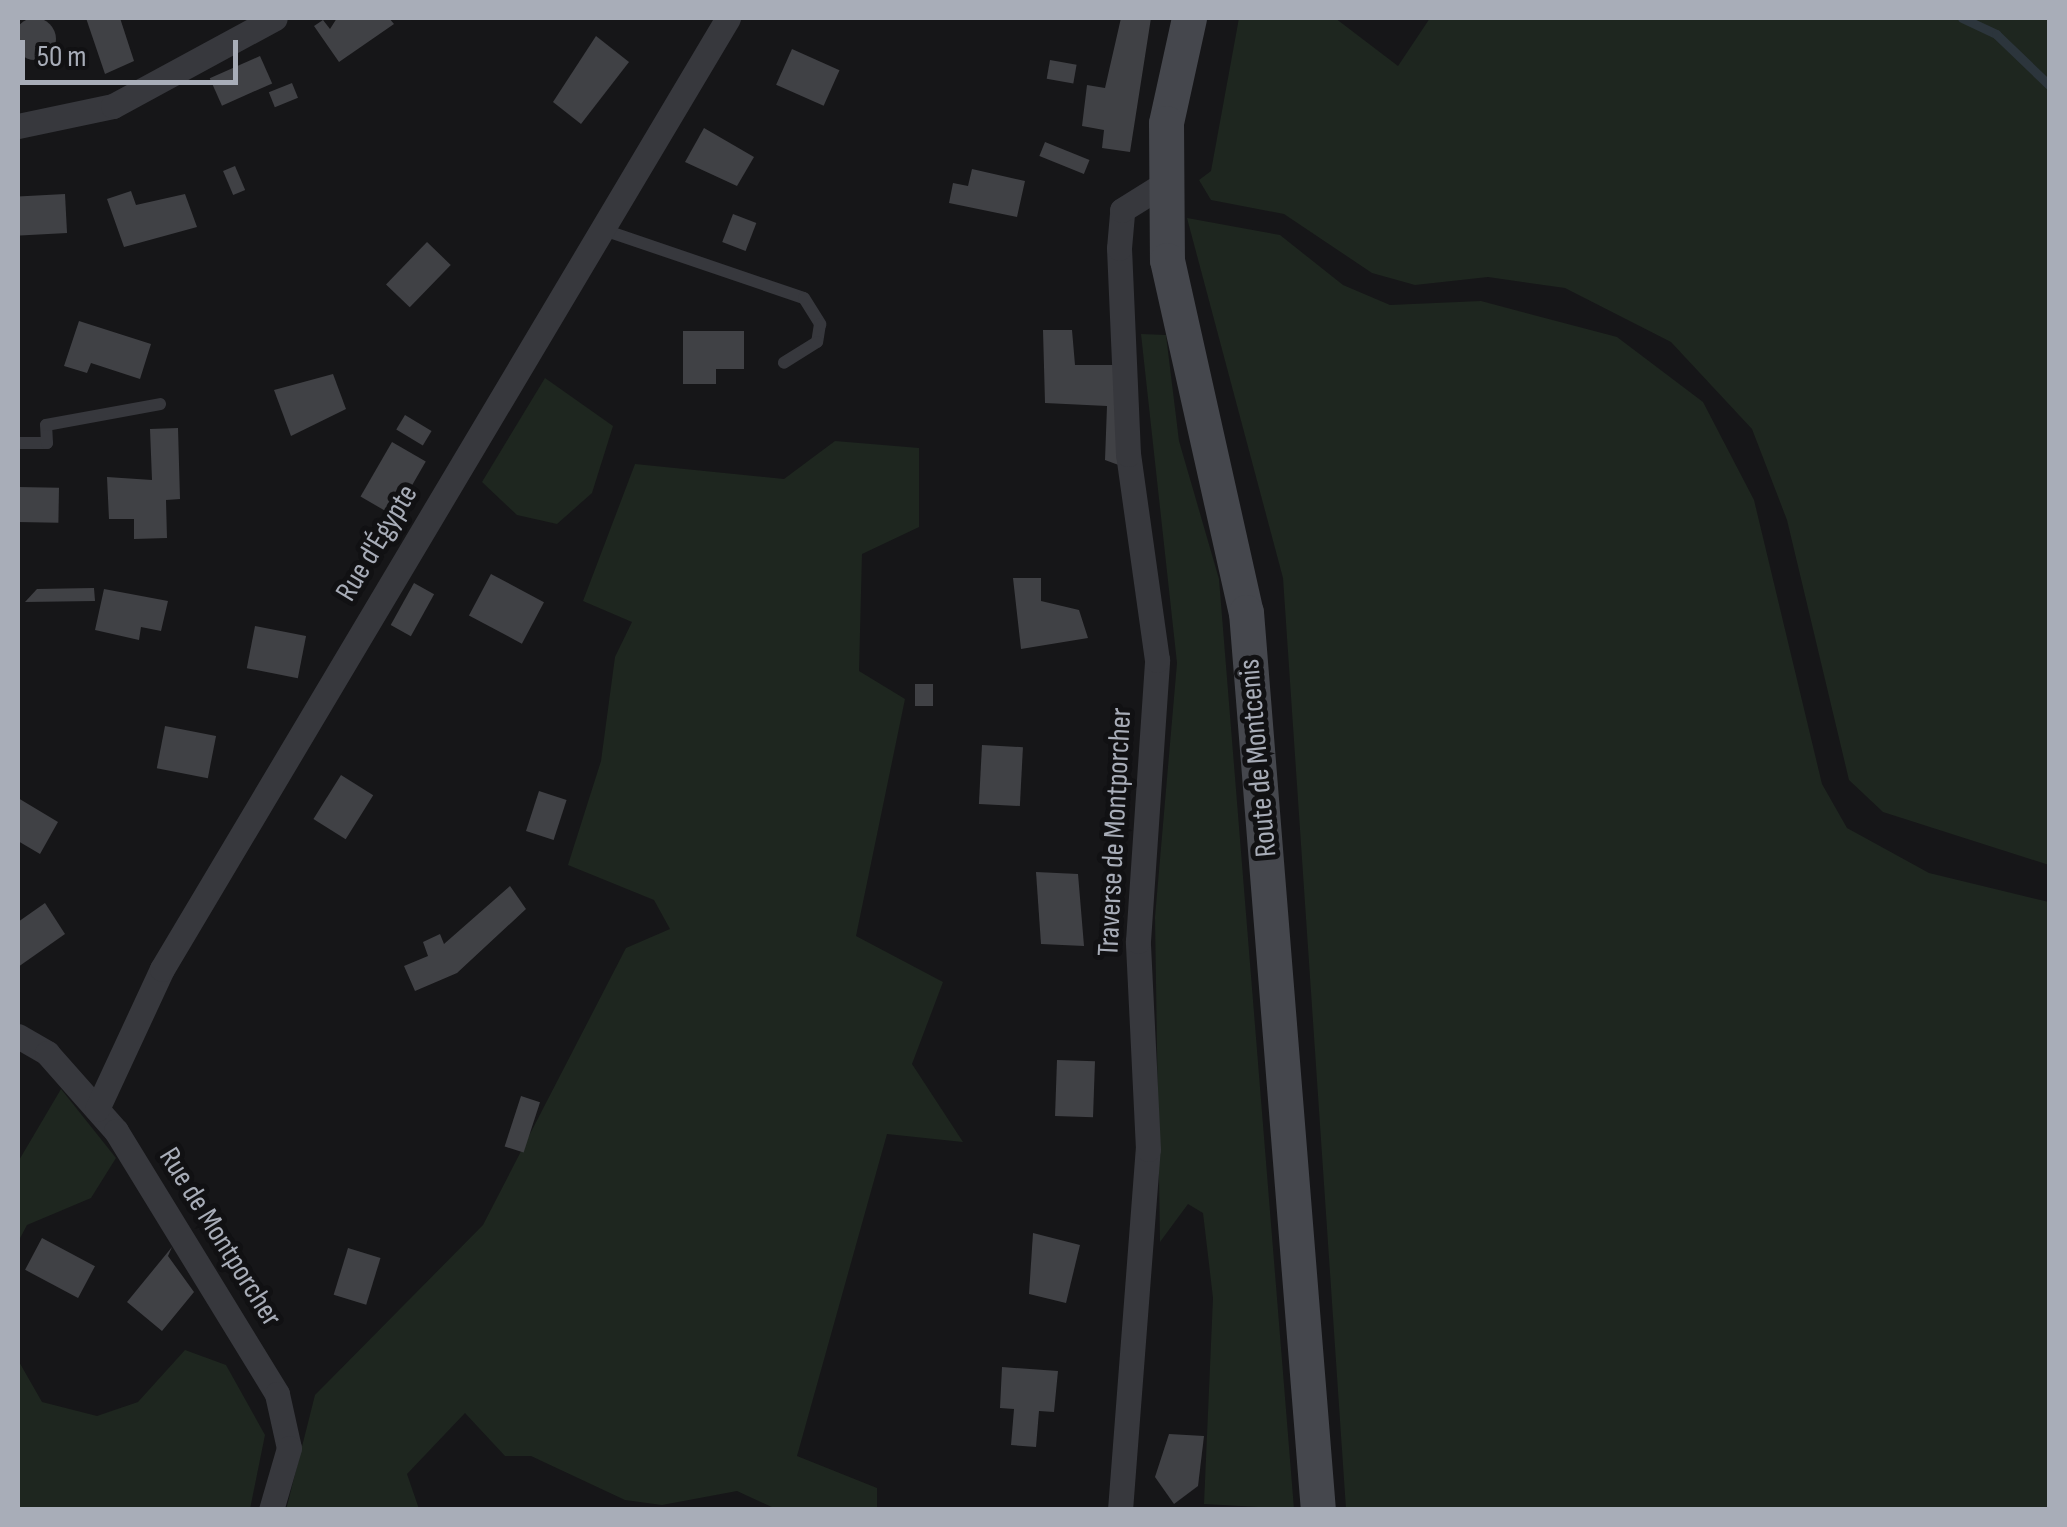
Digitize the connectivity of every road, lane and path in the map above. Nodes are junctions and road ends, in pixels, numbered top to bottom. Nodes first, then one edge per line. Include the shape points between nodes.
1 (275, 18) edge
2 (728, 18) edge
3 (1189, 18) edge
4 (18, 126) edge
5 (1164, 184) junction
6 (601, 229) junction
7 (784, 363) dead end
8 (160, 404) dead end
9 (18, 443) edge
10 (18, 1036) edge
11 (96, 1109) junction
12 (271, 1510) edge
13 (1120, 1510) edge
14 (1318, 1510) edge

1 - 4 street via 113,106
2 - 6 street, Rue d'Égypte
3 - 5 main road, Route de Montcenis via 1169,95
5 - 13 street, Traverse de Montporcher via 1122,210 1119,248 1128,454 1157,660 1138,940 1148,1149
5 - 14 main road, Route de Montcenis via 1186,372 1246,612
6 - 7 lane via 804,298 820,324 817,342
6 - 11 street, Rue d'Égypte via 162,969
8 - 9 lane via 46,425 47,443
10 - 11 street, Rue de Montporcher via 47,1053
11 - 12 street, Rue de Montporcher via 277,1394 289,1448

